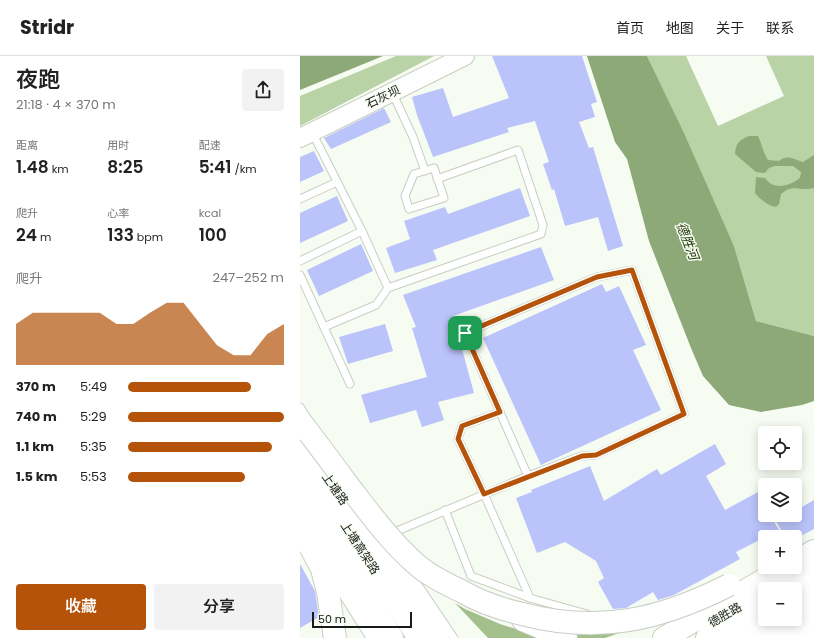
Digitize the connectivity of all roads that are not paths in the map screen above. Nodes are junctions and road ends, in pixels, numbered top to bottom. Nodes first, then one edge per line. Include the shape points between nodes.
1 (465, 56) edge
2 (392, 92) junction
3 (306, 135) edge
4 (425, 171) junction
5 (437, 179) junction
6 (337, 182) junction
7 (300, 199) edge
8 (362, 231) junction
9 (300, 261) edge
10 (300, 275) edge
11 (388, 288) junction
12 (324, 326) junction
13 (350, 384) dead end
14 (300, 407) edge
15 (500, 412) junction
16 (300, 421) edge
17 (300, 439) edge
18 (300, 459) edge
19 (528, 476) junction
20 (300, 488) edge
21 (484, 494) junction
22 (445, 510) junction
23 (300, 513) edge
24 (300, 527) edge
25 (814, 536) edge
26 (379, 539) junction
27 (802, 543) edge
28 (814, 551) edge
29 (802, 558) edge
30 (814, 564) edge
31 (758, 568) edge
32 (773, 574) edge
33 (814, 577) edge
34 (783, 582) edge
35 (802, 584) edge
36 (814, 595) edge
37 (758, 596) edge
38 (530, 598) junction
39 (802, 602) edge
40 (494, 607) junction
41 (758, 609) edge
42 (814, 611) edge
43 (761, 626) edge
44 (814, 628) edge
45 (659, 633) edge
46 (335, 638) edge
47 (379, 638) edge
48 (392, 638) edge
49 (419, 638) edge
50 (438, 638) edge
51 (454, 638) edge
52 (566, 638) edge
53 (685, 638) edge
54 (707, 638) edge
55 (740, 638) edge
56 (767, 638) edge
57 (797, 638) edge

1 - 2 street, 石灰坝
2 - 3 street, 石灰坝
2 - 4 lane via 413,136
3 - 6 lane
4 - 5 lane via 434,168
4 - 5 lane via 414,174 405,196 409,209 444,198
5 - 11 lane via 518,150 543,225 541,234
6 - 7 lane
6 - 8 lane
8 - 9 lane
8 - 11 lane
10 - 12 lane
11 - 12 lane via 376,305
12 - 13 lane
14 - 26 lane
15 - 19 lane
15 - 19 lane via 465,333 597,277 632,270 684,414 596,455 582,456
15 - 21 lane via 462,426 458,439
16 - 40 main road, bridge via 394,543 417,565 437,579
17 - 26 main road, 上塘路
18 - 49 main road, 上塘高架路
19 - 21 lane
20 - 48 main road, 上塘高架路
21 - 22 lane
21 - 38 lane
22 - 26 lane
22 - 38 lane via 471,576
23 - 47 main road
24 - 46 main road via 322,568
25 - 27 main road
26 - 50 main road, 上塘路
26 - 51 lane
28 - 29 main road
30 - 34 main road
31 - 40 main road, bridge via 703,598 647,617 619,622 566,623
32 - 45 main road
33 - 35 main road
36 - 39 main road
37 - 53 main road, 德胜路
38 - 45 lane
40 - 52 main road, bridge
41 - 54 main road
42 - 56 main road
43 - 55 main road
44 - 57 main road

